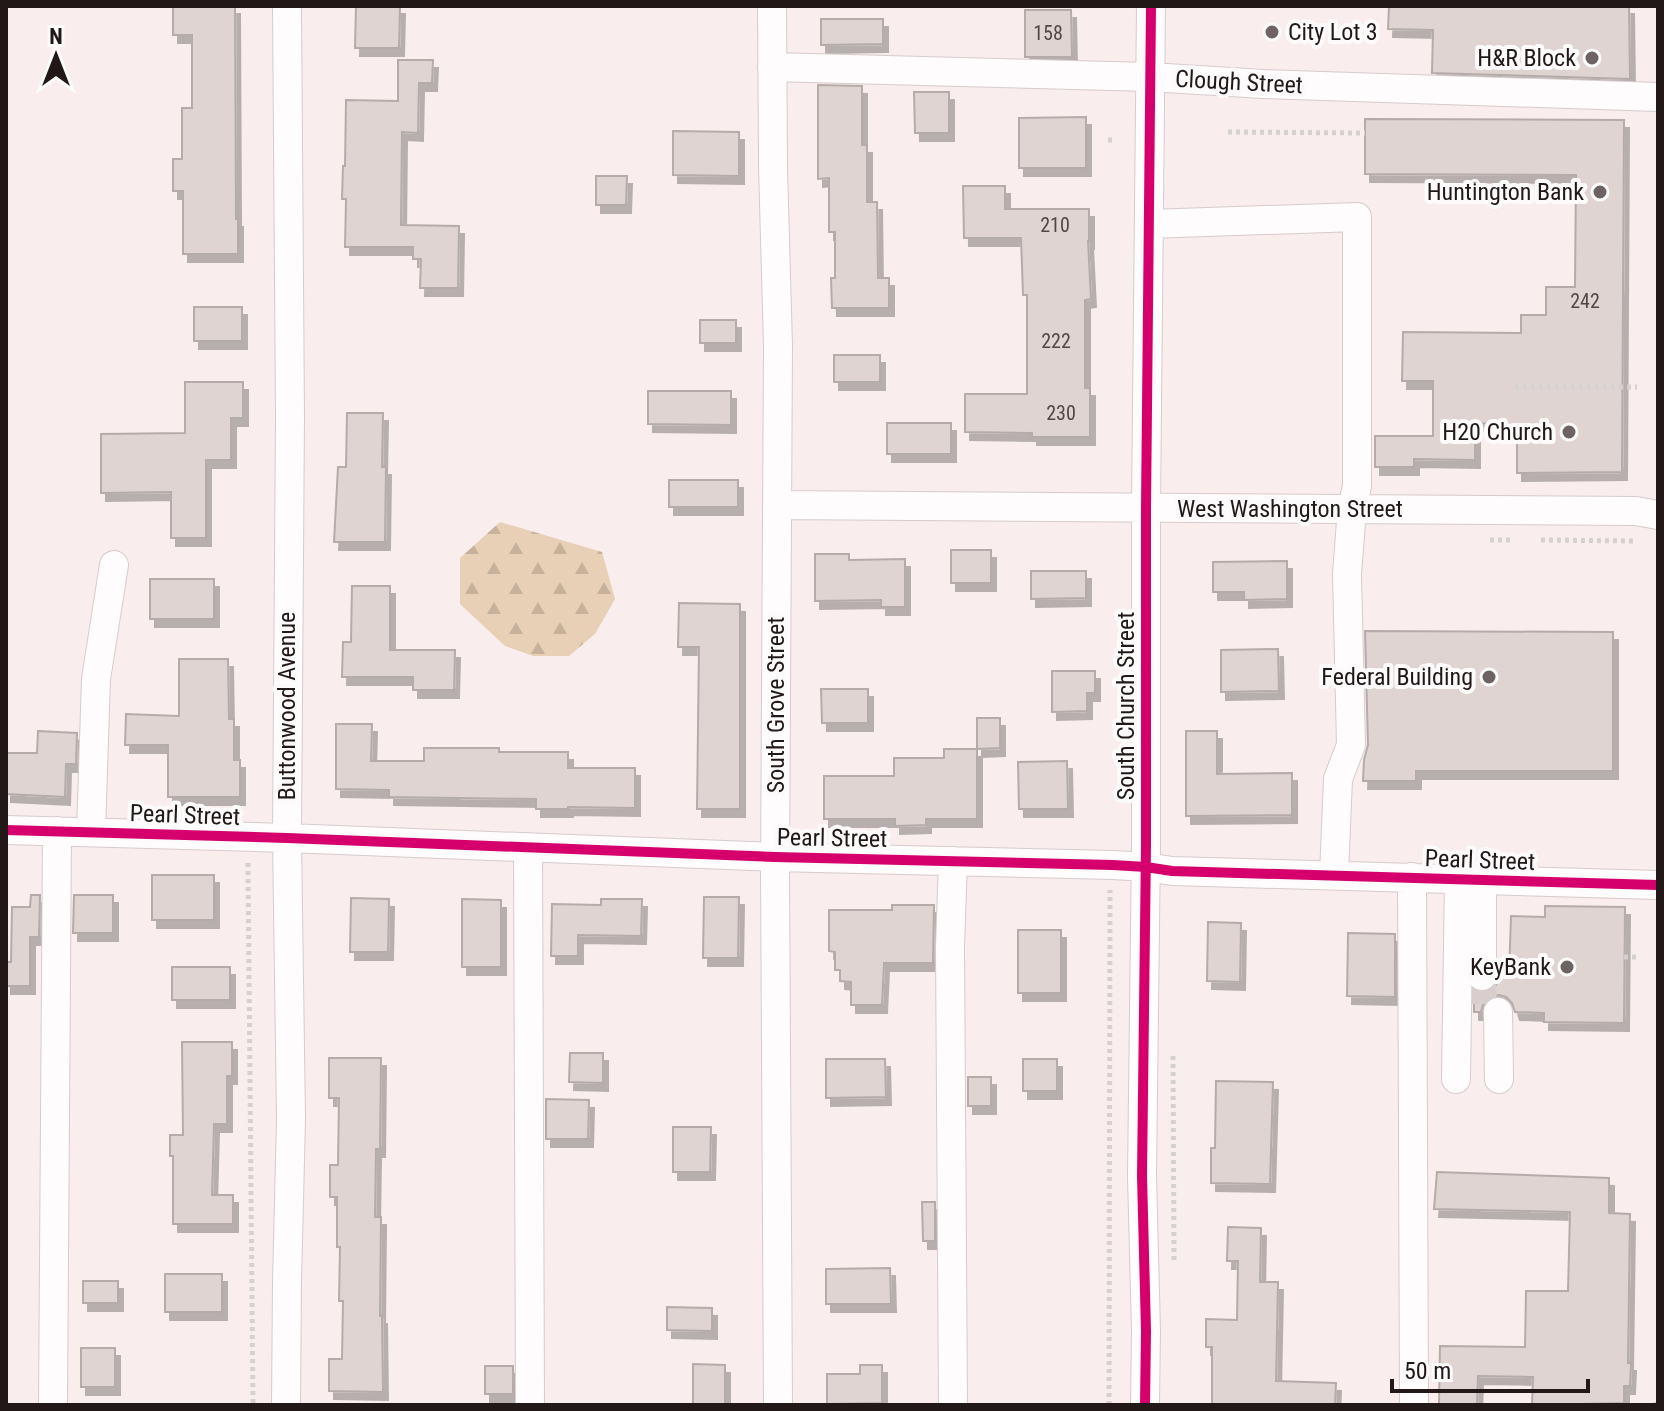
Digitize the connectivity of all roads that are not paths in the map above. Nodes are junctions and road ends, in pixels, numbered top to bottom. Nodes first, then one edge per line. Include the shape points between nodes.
1 (287, 6) edge
2 (772, 6) edge
3 (1151, 6) edge
4 (772, 67) junction
5 (1150, 77) junction
6 (1658, 97) edge
7 (1149, 224) junction
8 (777, 505) junction
9 (1146, 508) junction
10 (1352, 509) junction
11 (1658, 515) edge
12 (114, 565) dead end
13 (6, 830) edge
14 (57, 831) junction
15 (91, 832) junction
16 (287, 838) junction
17 (528, 847) junction
18 (775, 857) junction
19 (953, 861) junction
20 (1146, 867) junction
21 (1334, 875) junction
22 (1412, 877) junction
23 (1476, 880) junction
24 (1658, 885) edge
25 (1490, 976) tunnel mouth
26 (1491, 1012) tunnel mouth
27 (53, 1405) edge
28 (286, 1405) edge
29 (530, 1405) edge
30 (778, 1405) edge
31 (953, 1405) edge
32 (1145, 1405) edge
33 (1414, 1405) edge

1 - 16 street, Buttonwood Avenue
2 - 4 street, South Grove Street
3 - 5 street, South Church Street
4 - 5 street, Clough Street
4 - 8 street, South Grove Street
5 - 6 street, Clough Street
5 - 7 street, South Church Street
7 - 9 street, South Church Street
7 - 10 street via 1357,217 1357,486
8 - 9 street, West Washington Street
8 - 18 street, South Grove Street
9 - 10 street, West Washington Street
9 - 20 street, South Church Street
10 - 11 street, West Washington Street
10 - 21 street via 1347,574 1351,745 1338,779
12 - 15 street via 96,679
13 - 14 street, Pearl Street
14 - 15 street, Pearl Street
14 - 27 street
15 - 16 street, Pearl Street
16 - 17 street, Pearl Street
16 - 28 street, Buttonwood Avenue via 291,1119
17 - 18 street, Pearl Street
17 - 29 street
18 - 19 street, Pearl Street
18 - 30 street, South Grove Street
19 - 20 street, Pearl Street
19 - 31 street
20 - 21 street, Pearl Street
20 - 32 street, South Church Street
21 - 22 street, Pearl Street
22 - 23 street, Pearl Street
22 - 33 street
23 - 24 street, Pearl Street
23 - 25 street
23 - 26 street via 1476,1079

